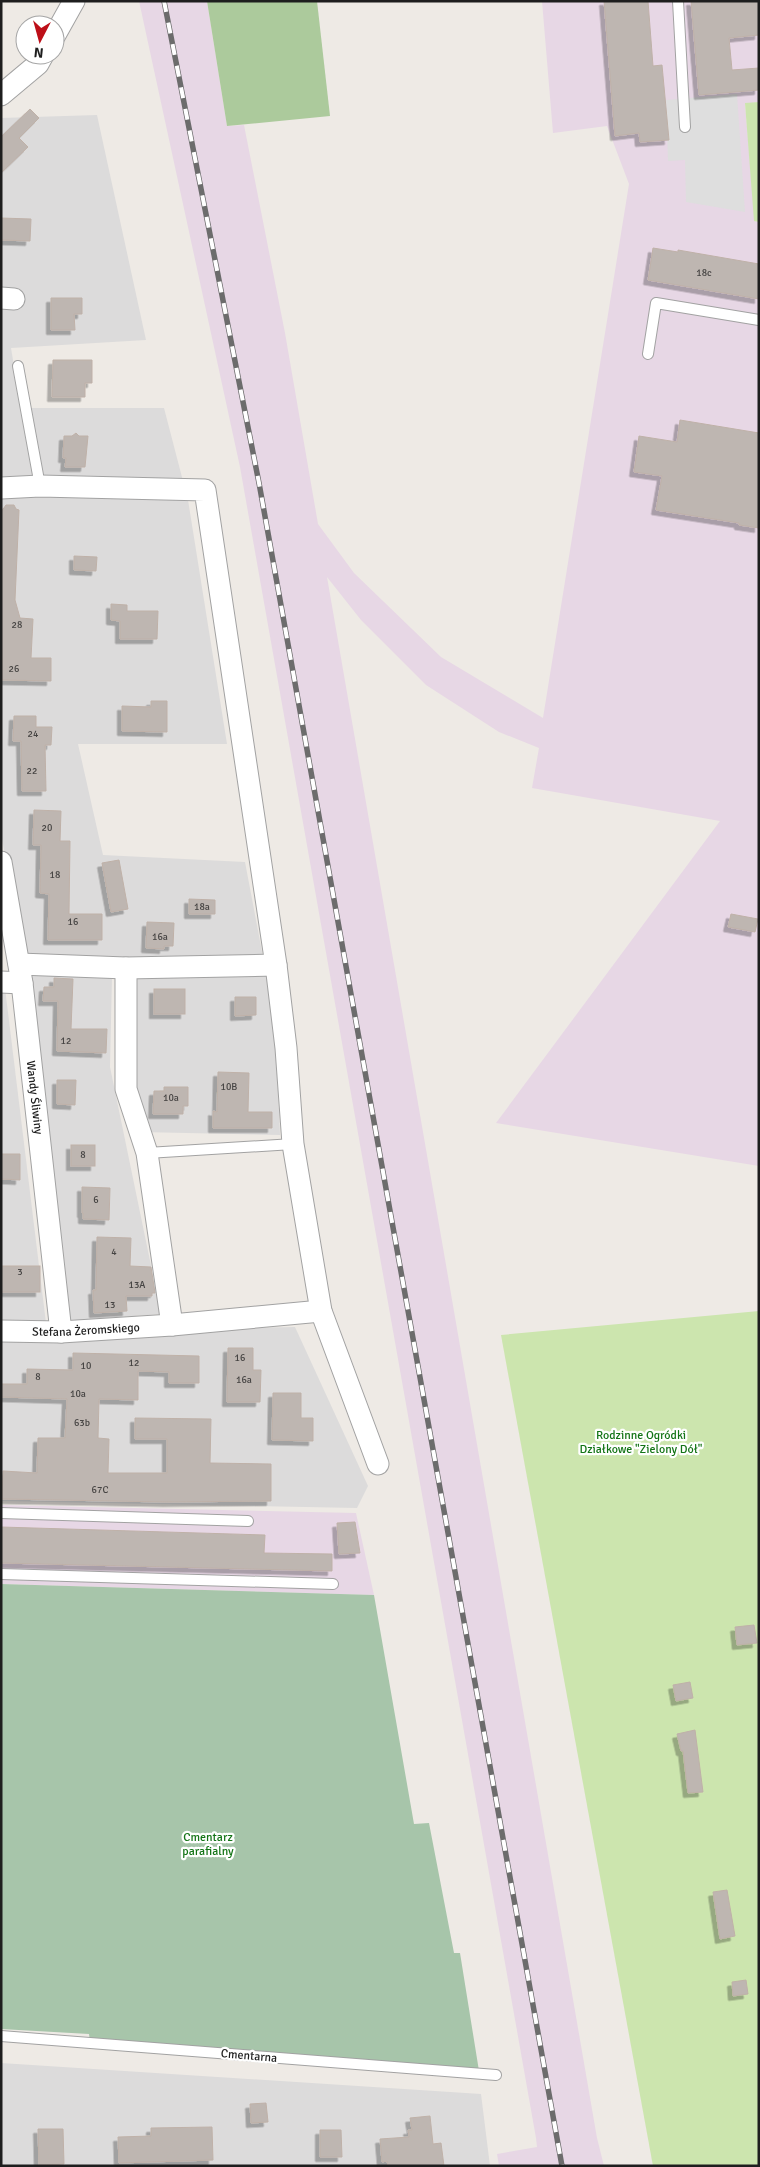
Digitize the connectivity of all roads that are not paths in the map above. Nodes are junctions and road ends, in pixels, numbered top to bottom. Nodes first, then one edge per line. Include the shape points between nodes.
1 (74, 1) edge
2 (678, 1) edge
3 (65, 17) edge
4 (37, 65) edge
5 (1, 96) edge
6 (685, 128) dead end
7 (759, 320) edge
8 (648, 354) dead end
9 (18, 366) dead end
10 (40, 486) junction
11 (1, 488) edge
12 (1, 862) edge
13 (276, 965) junction
14 (126, 968) junction
15 (14, 976) edge
16 (293, 1144) junction
17 (147, 1152) junction
18 (321, 1312) junction
19 (172, 1325) junction
20 (1, 1331) edge
21 (61, 1332) junction
22 (378, 1464) dead end
23 (1, 1513) edge
24 (248, 1521) dead end
25 (1, 1574) edge
26 (333, 1584) dead end
27 (1, 2036) edge
28 (496, 2076) dead end

1 - 3 street
2 - 6 lane
4 - 5 street
7 - 8 lane via 656,303
9 - 10 lane
10 - 11 street
10 - 13 street via 204,490
12 - 15 street, Wandy Śliwiny
13 - 14 street
13 - 16 street
14 - 15 street
14 - 17 street via 126,1088
15 - 21 street, Wandy Śliwiny
16 - 17 lane
16 - 18 street
17 - 19 street
18 - 19 street, Stefana Żeromskiego
18 - 22 street
19 - 21 street, Stefana Żeromskiego
20 - 21 street, Stefana Żeromskiego
23 - 24 lane
25 - 26 lane
27 - 28 lane, Cmentarna

